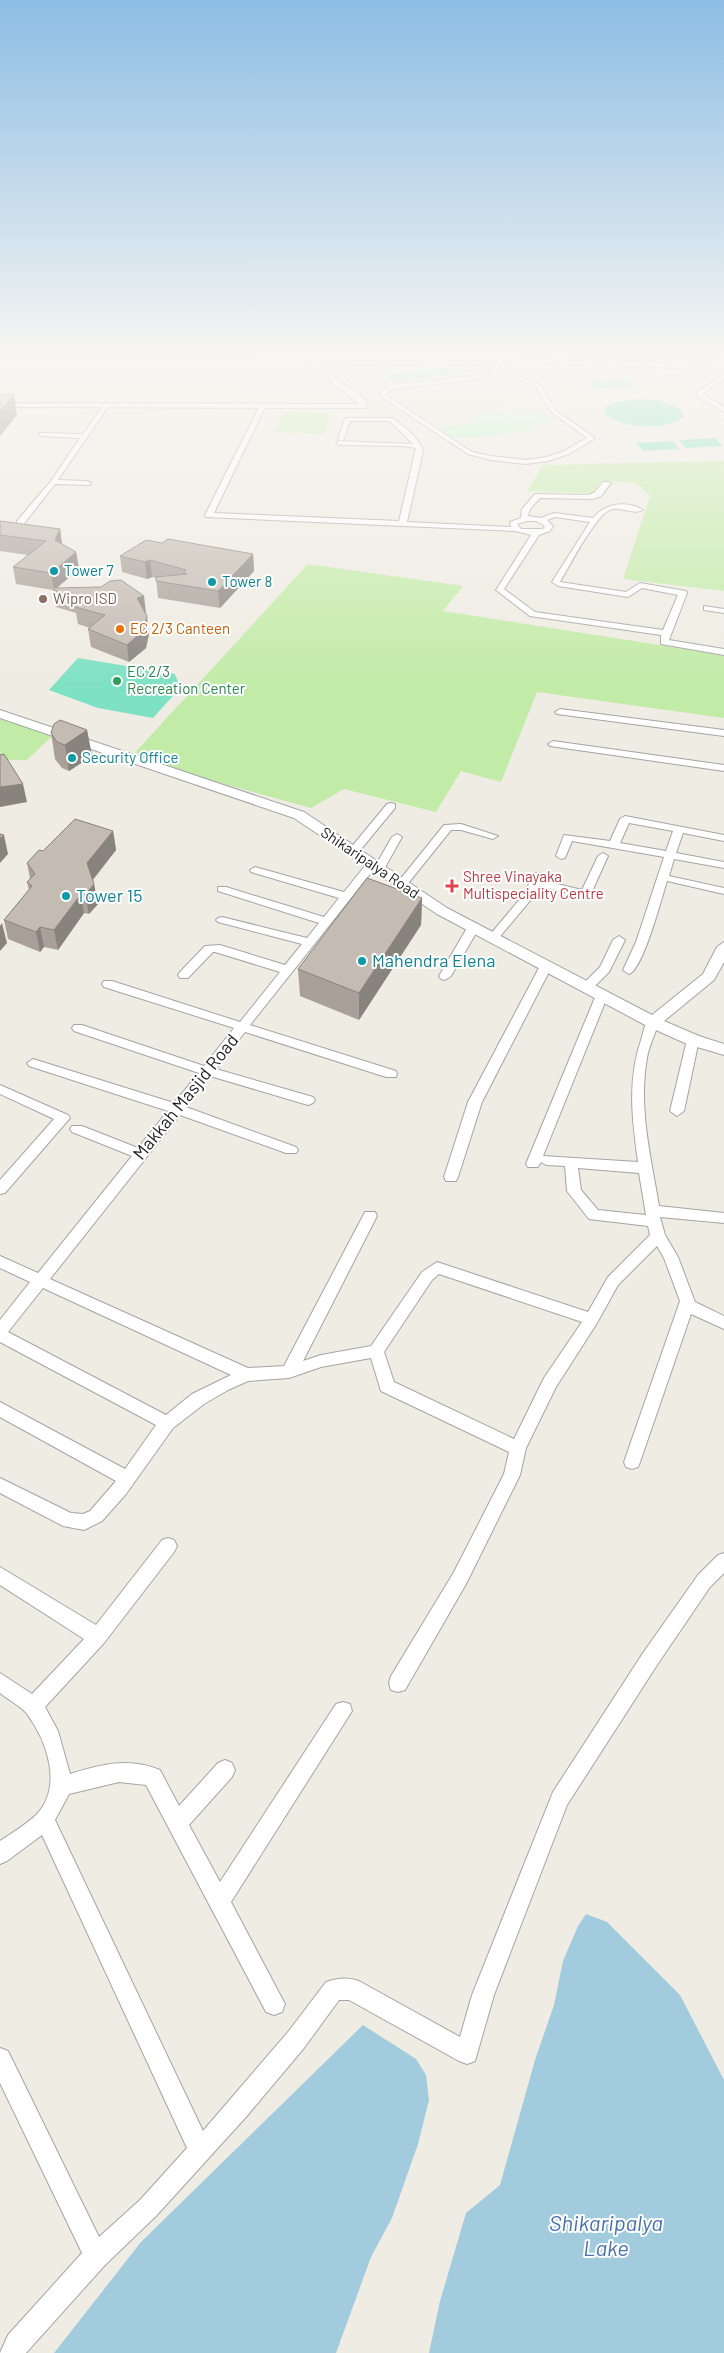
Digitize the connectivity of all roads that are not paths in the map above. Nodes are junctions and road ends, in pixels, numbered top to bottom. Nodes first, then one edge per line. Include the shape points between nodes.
1 (63, 468) edge
2 (233, 468) edge
3 (416, 468) edge
4 (53, 482) junction
5 (87, 483) dead end
6 (606, 484) dead end
7 (639, 510) dead end
8 (524, 519) junction
9 (541, 520) junction
10 (595, 520) junction
11 (20, 523) edge
12 (402, 524) junction
13 (515, 529) junction
14 (536, 533) junction
15 (707, 608) dead end
16 (724, 610) edge
17 (666, 633) junction
18 (724, 652) edge
19 (560, 712) dead end
20 (0, 714) edge
21 (724, 733) edge
22 (552, 744) dead end
23 (724, 768) edge
24 (391, 806) dead end
25 (679, 829) junction
26 (493, 836) dead end
27 (397, 837) dead end
28 (724, 838) edge
29 (614, 845) junction
30 (353, 852) junction
31 (670, 854) junction
32 (561, 856) dead end
33 (603, 856) dead end
34 (724, 865) edge
35 (375, 866) junction
36 (255, 870) dead end
37 (536, 879) joint
38 (671, 880) dead end
39 (402, 884) junction
40 (222, 889) dead end
41 (724, 891) edge
42 (346, 896) junction
43 (222, 920) dead end
44 (326, 921) junction
45 (473, 928) junction
46 (492, 938) junction
47 (619, 940) dead end
48 (309, 942) junction
49 (724, 947) edge
50 (546, 966) junction
51 (288, 970) junction
52 (628, 970) dead end
53 (184, 975) dead end
54 (445, 976) dead end
55 (108, 984) dead end
56 (587, 987) junction
57 (602, 995) junction
58 (653, 1022) junction
59 (243, 1026) junction
60 (78, 1028) dead end
61 (693, 1040) junction
62 (724, 1050) edge
63 (33, 1063) dead end
64 (207, 1070) junction
65 (391, 1074) dead end
66 (0, 1089) edge
67 (308, 1100) dead end
68 (177, 1109) junction
69 (678, 1111) dead end
70 (77, 1129) dead end
71 (291, 1150) dead end
72 (141, 1154) junction
73 (571, 1162) junction
74 (645, 1168) junction
75 (451, 1178) dead end
76 (0, 1189) edge
77 (370, 1216) dead end
78 (724, 1218) edge
79 (655, 1223) junction
80 (0, 1262) edge
81 (41, 1279) junction
82 (687, 1302) junction
83 (592, 1319) junction
84 (724, 1323) edge
85 (0, 1331) edge
86 (0, 1335) edge
87 (376, 1351) junction
88 (289, 1372) junction
89 (247, 1375) junction
90 (0, 1409) edge
91 (167, 1423) junction
92 (518, 1448) junction
93 (632, 1462) dead end
94 (127, 1478) junction
95 (0, 1485) edge
96 (168, 1546) dead end
97 (724, 1561) edge
98 (0, 1575) edge
99 (98, 1637) junction
100 (0, 1682) edge
101 (398, 1683) dead end
102 (33, 1706) junction
103 (343, 1711) dead end
104 (225, 1770) dead end
105 (62, 1786) junction
106 (45, 1820) junction
107 (178, 1823) junction
108 (0, 1854) edge
109 (220, 1900) junction
110 (274, 2004) dead end
111 (0, 2059) edge
112 (200, 2150) junction
113 (96, 2256) junction
114 (13, 2353) edge

1 - 4 street
2 - 12 street via 210,515
3 - 12 street
4 - 5 street
4 - 11 street
6 - 8 street via 598,494 590,497 538,496 526,509
7 - 10 street via 608,507
8 - 9 street
8 - 13 street via 513,524
9 - 10 street via 554,515
9 - 14 street via 548,524 548,529
10 - 17 street via 556,582 562,586 628,596 640,585 680,591 683,594
12 - 13 street
13 - 14 street
14 - 17 street via 500,590 533,614
15 - 16 street
17 - 18 street via 664,642
19 - 21 street
20 - 30 street, Shikaripalya Road via 299,815
22 - 23 street
24 - 30 street
25 - 28 street
25 - 29 street via 625,819
25 - 31 street
26 - 39 street via 460,827 448,828
27 - 35 street, Makkah Masjid Road
29 - 31 street
29 - 32 street via 568,837
30 - 35 street, Shikaripalya Road
31 - 34 street
31 - 52 street via 642,942
33 - 37 street via 586,894
35 - 39 street, Shikaripalya Road
35 - 42 street, Makkah Masjid Road
36 - 42 street
37 - 46 street via 530,894
38 - 41 street
39 - 45 street, Shikaripalya Road via 442,912
40 - 44 street
42 - 44 street, Makkah Masjid Road
43 - 48 street
44 - 48 street, Makkah Masjid Road
45 - 46 street, Shikaripalya Road
45 - 54 street
46 - 50 street, Shikaripalya Road
47 - 56 street via 605,969
48 - 51 street, Makkah Masjid Road
49 - 58 street via 709,977
50 - 56 street, Shikaripalya Road
50 - 75 street via 475,1102
51 - 53 street via 216,948 209,949
51 - 59 street, Makkah Masjid Road
55 - 59 street
56 - 57 street, Shikaripalya Road
57 - 58 street, Shikaripalya Road
57 - 73 street via 540,1162
58 - 61 street, Shikaripalya Road
58 - 74 street via 641,1056 637,1085
59 - 64 street, Makkah Masjid Road
59 - 65 street
60 - 64 street
61 - 62 street, Shikaripalya Road
61 - 69 street
63 - 68 street
64 - 67 street
64 - 68 street, Makkah Masjid Road
66 - 76 street via 63,1118
68 - 71 street
68 - 72 street, Makkah Masjid Road
70 - 72 street
72 - 81 street, Makkah Masjid Road
73 - 74 street
73 - 79 street via 574,1191 594,1215
74 - 79 street
77 - 88 street
78 - 79 street
79 - 82 street
79 - 83 street via 613,1281
80 - 81 street
81 - 85 street, Makkah Masjid Road
81 - 89 street
82 - 84 street
82 - 93 street
83 - 87 street via 437,1268 427,1276
83 - 92 street via 550,1383
86 - 91 street
87 - 88 street via 320,1361
87 - 92 street via 387,1386
88 - 89 street
89 - 91 street via 198,1399
90 - 94 street
91 - 94 street
92 - 101 street via 512,1475 460,1578
94 - 95 street via 96,1516 84,1522 69,1522
96 - 99 street
97 - 112 street via 699,1588 560,1799 483,1995 468,2053 351,1989 334,1990 296,2040
98 - 99 street
99 - 102 street
100 - 102 street
102 - 105 street via 48,1731
103 - 109 street
104 - 107 street
105 - 106 street
105 - 107 street via 112,1772 140,1771 153,1777
106 - 108 street
106 - 112 street
107 - 109 street
109 - 110 street
111 - 113 street
112 - 113 street via 148,2208
113 - 114 street via 17,2344

